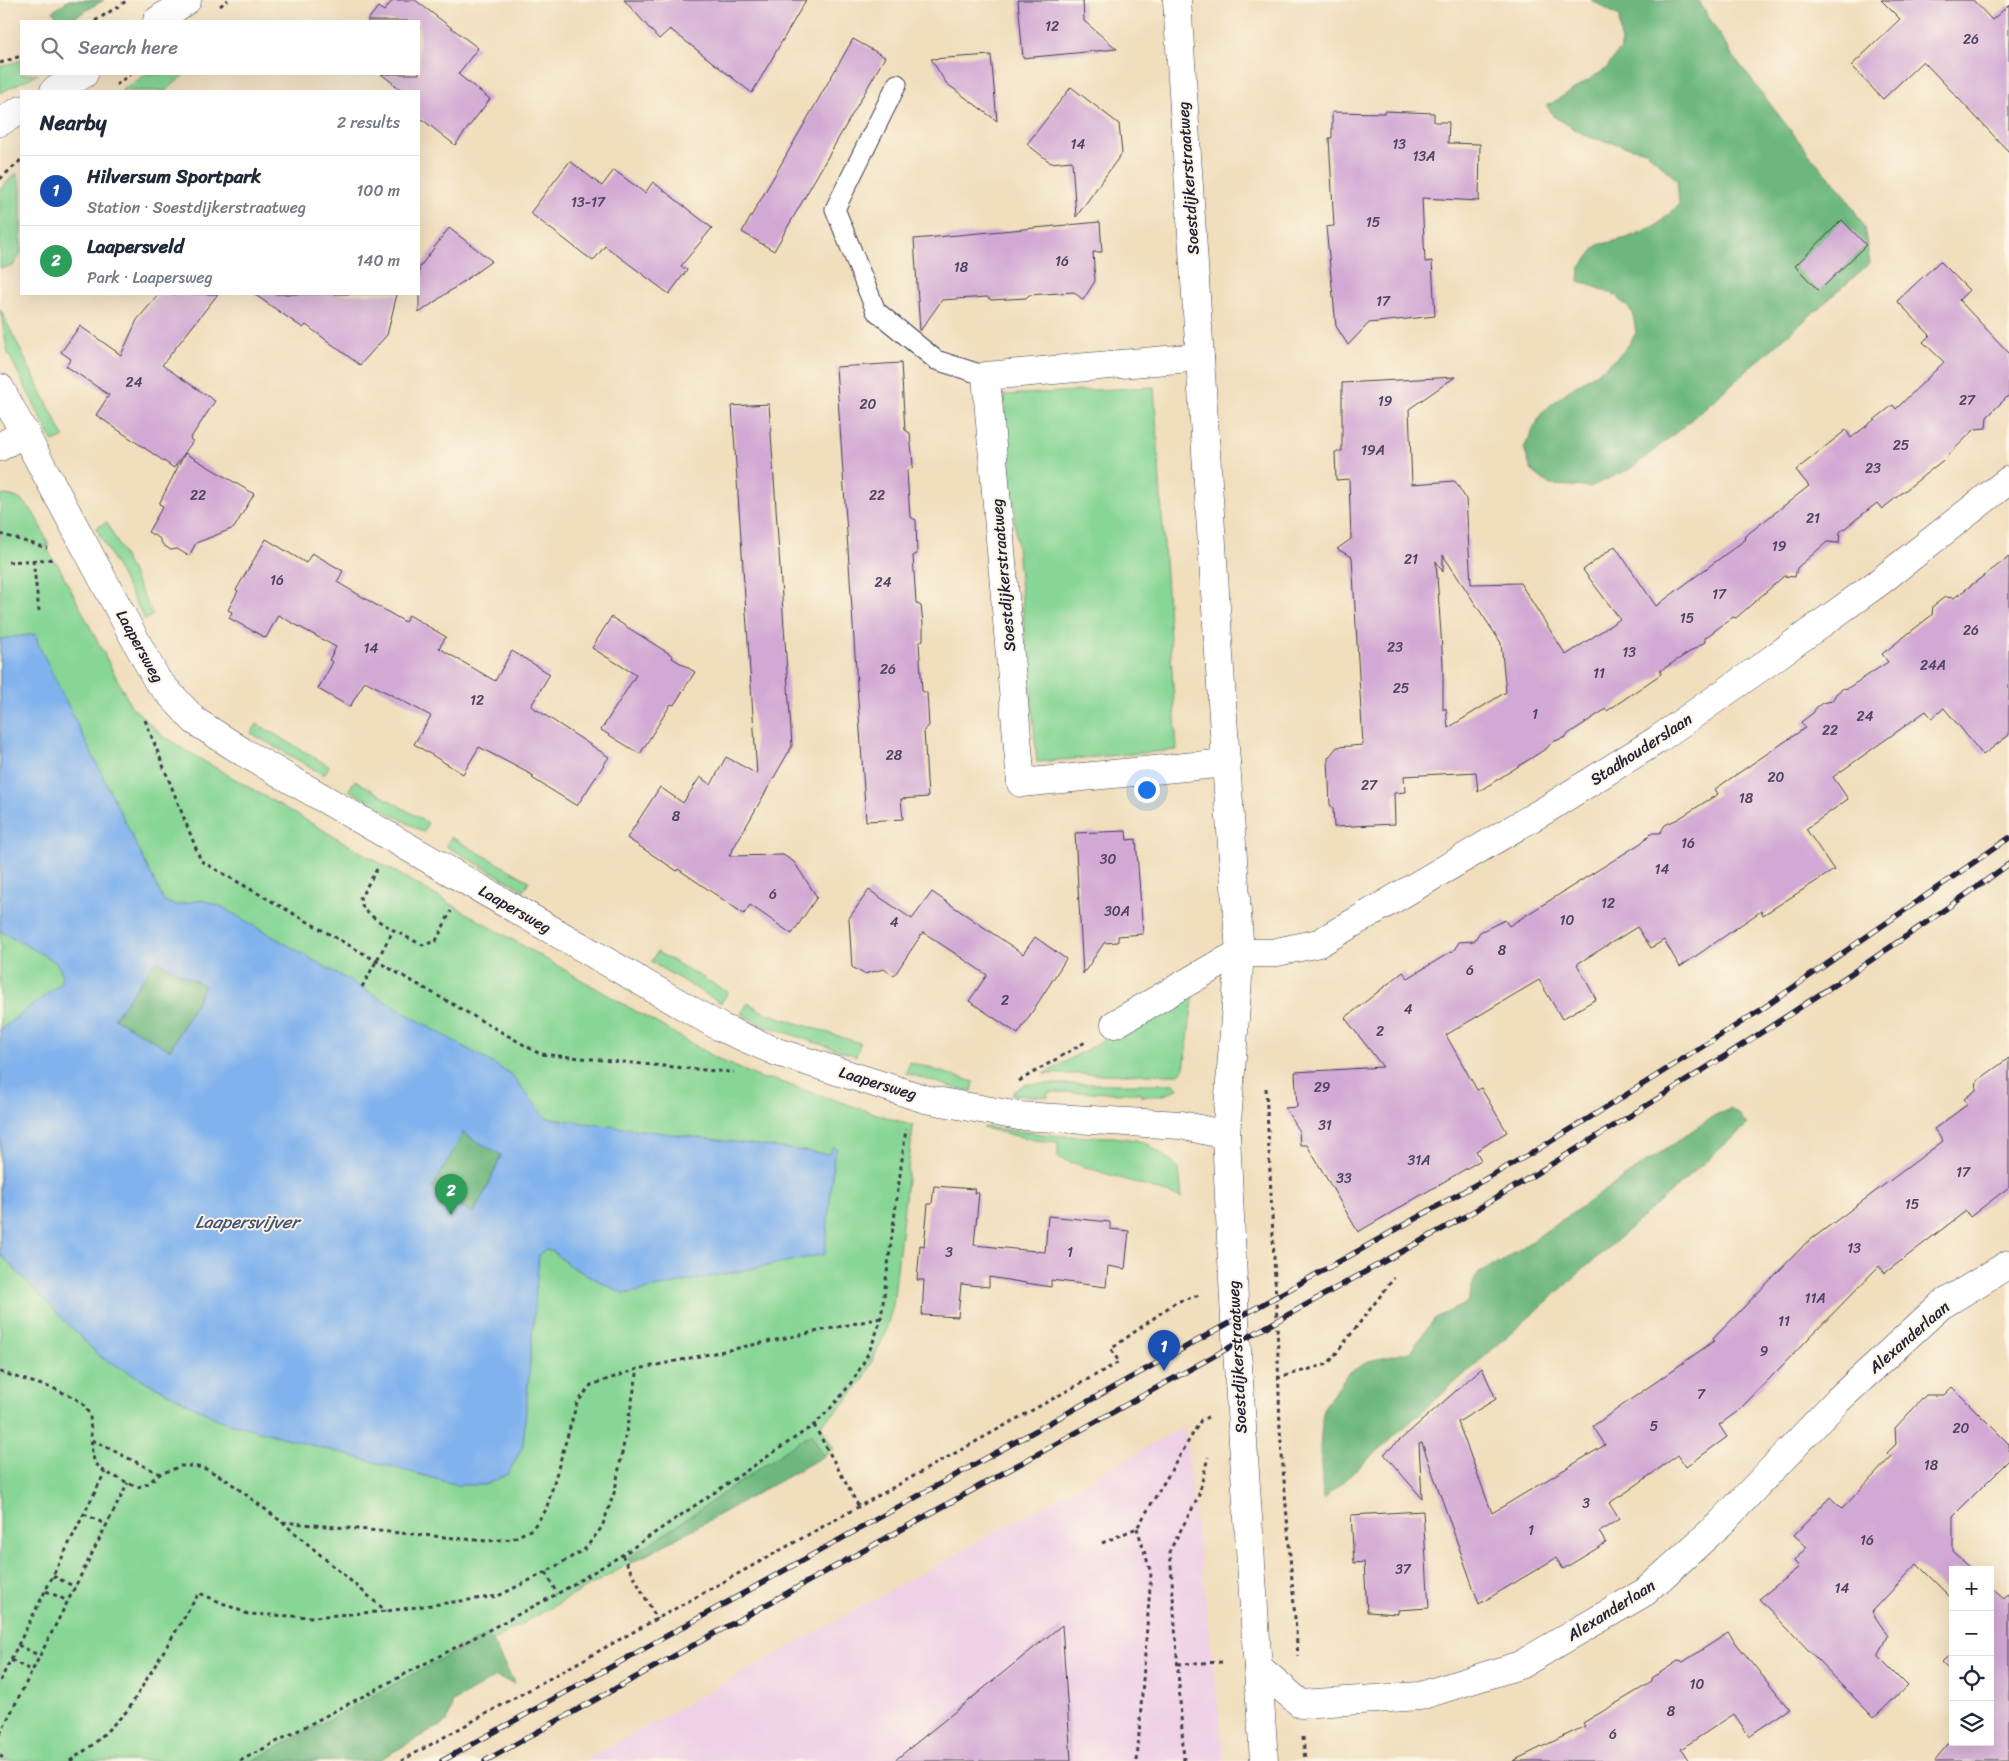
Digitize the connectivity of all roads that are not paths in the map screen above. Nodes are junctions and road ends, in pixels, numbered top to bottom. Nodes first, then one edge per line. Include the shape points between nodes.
1 (187, 0) edge
2 (1176, 0) edge
3 (158, 20) edge
4 (82, 75) edge
5 (897, 84) dead end
6 (56, 90) edge
7 (20, 111) edge
8 (0, 122) edge
9 (1200, 357) junction
10 (986, 376) junction
11 (0, 388) edge
12 (25, 432) junction
13 (0, 447) edge
14 (2009, 480) edge
15 (1226, 762) junction
16 (1240, 953) junction
17 (1115, 1024) road end
18 (1226, 1135) junction
19 (2009, 1264) edge
20 (1258, 1668) junction
21 (1264, 1761) edge

1 - 3 street
2 - 9 street, Soestdijkerstraatweg
4 - 6 street
5 - 10 lane via 835,209 876,311 936,360
7 - 8 street
9 - 10 street
9 - 15 street, Soestdijkerstraatweg
10 - 15 street, Soestdijkerstraatweg via 1021,783
11 - 12 street, Laapersweg
12 - 13 street
12 - 18 street, Laapersweg via 157,680 195,721 243,752 720,1028 777,1052 926,1098 971,1108 1018,1116 1181,1125
14 - 16 street, Stadhouderslaan via 1878,583 1771,660 1657,740 1547,809 1319,943 1272,953
15 - 16 street, Soestdijkerstraatweg
16 - 17 street
16 - 18 street, Soestdijkerstraatweg
18 - 20 street, Soestdijkerstraatweg
19 - 20 street, Alexanderlaan via 1940,1306 1838,1400 1721,1523 1645,1592 1520,1665 1420,1696 1301,1704
20 - 21 street, Soestdijkerstraatweg

